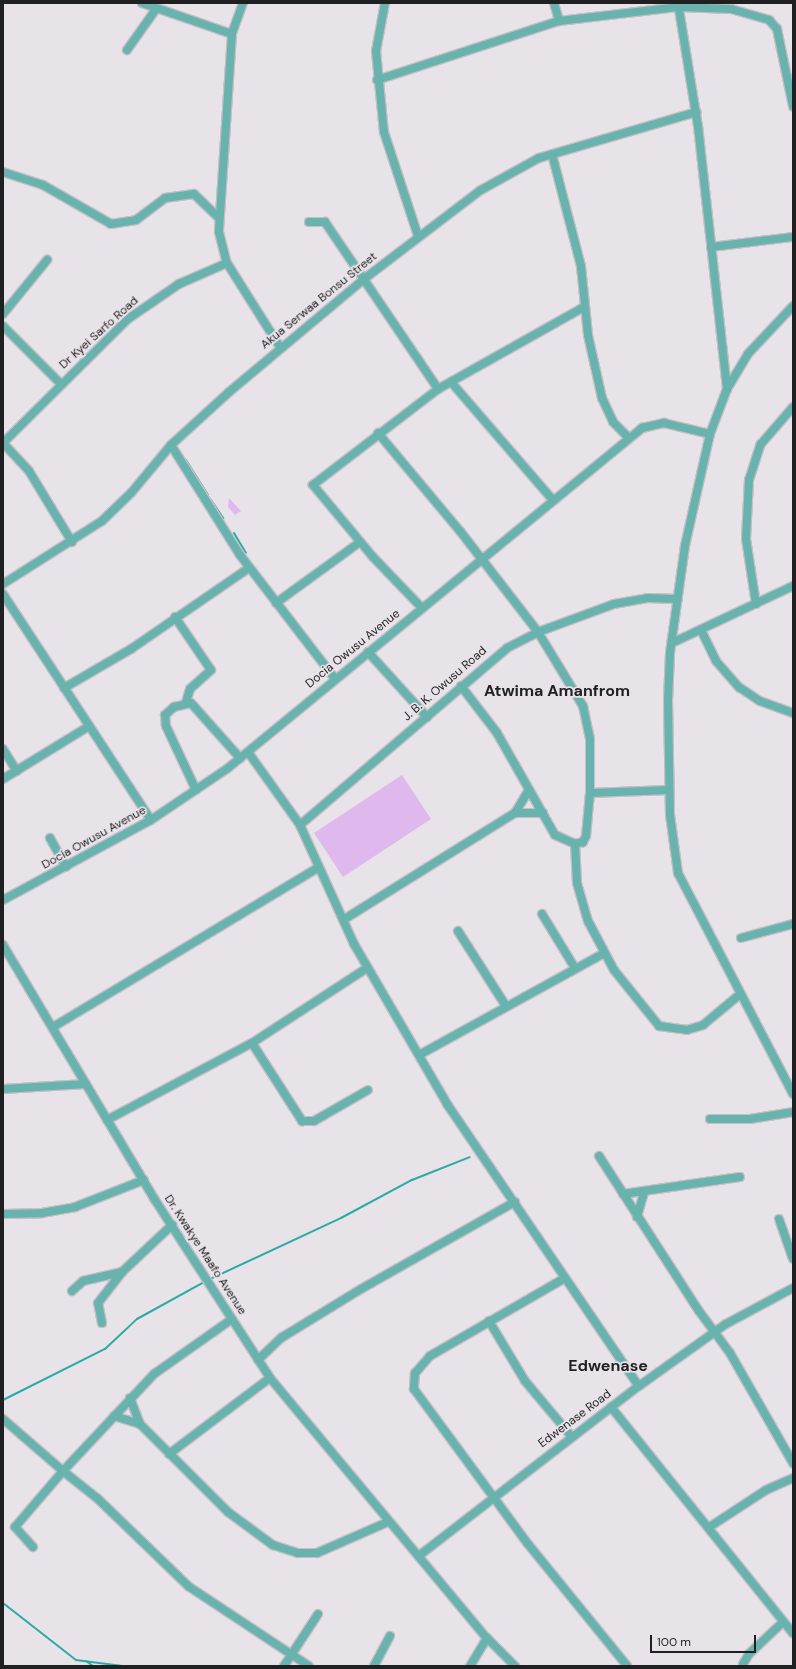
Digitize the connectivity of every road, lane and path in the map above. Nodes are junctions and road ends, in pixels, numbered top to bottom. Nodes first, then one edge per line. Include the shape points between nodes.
1 (142, 3) edge
2 (243, 3) edge
3 (385, 3) edge
4 (554, 3) edge
5 (678, 5) edge
6 (698, 5) edge
7 (156, 8) junction
8 (559, 21) junction
9 (232, 34) junction
10 (127, 50) dead end
11 (377, 80) junction
12 (793, 106) edge
13 (696, 112) junction
14 (552, 154) junction
15 (4, 174) edge
16 (218, 216) junction
17 (309, 222) dead end
18 (418, 236) junction
19 (793, 237) edge
20 (711, 246) junction
21 (47, 260) dead end
22 (227, 263) junction
23 (364, 279) junction
24 (793, 306) edge
25 (584, 307) junction
26 (3, 314) edge
27 (3, 326) edge
28 (280, 347) junction
29 (451, 382) junction
30 (61, 384) junction
31 (438, 389) junction
32 (727, 389) junction
33 (793, 407) edge
34 (378, 433) junction
35 (710, 434) junction
36 (628, 437) junction
37 (3, 443) edge
38 (171, 445) junction
39 (553, 500) junction
40 (72, 542) junction
41 (360, 542) junction
42 (482, 558) junction
43 (249, 568) junction
44 (3, 584) edge
45 (793, 586) edge
46 (3, 594) edge
47 (677, 599) junction
48 (276, 603) junction
49 (756, 604) junction
50 (422, 608) junction
51 (175, 617) junction
52 (701, 630) junction
53 (538, 632) junction
54 (672, 643) junction
55 (368, 652) junction
56 (335, 679) junction
57 (461, 686) junction
58 (64, 688) junction
59 (186, 702) junction
60 (793, 713) edge
61 (427, 717) junction
62 (89, 726) junction
63 (3, 750) edge
64 (248, 752) junction
65 (240, 758) junction
66 (17, 771) junction
67 (3, 779) edge
68 (196, 790) junction
69 (529, 790) junction
70 (669, 790) junction
71 (590, 793) junction
72 (514, 813) junction
73 (543, 814) junction
74 (151, 820) junction
75 (300, 825) junction
76 (50, 838) dead end
77 (575, 844) junction
78 (66, 867) junction
79 (318, 868) junction
80 (3, 900) edge
81 (542, 914) dead end
82 (343, 920) junction
83 (793, 924) edge
84 (458, 931) dead end
85 (741, 938) dead end
86 (3, 945) edge
87 (603, 954) junction
88 (367, 968) junction
89 (575, 968) junction
90 (739, 995) junction
91 (506, 1006) junction
92 (53, 1027) junction
93 (252, 1043) junction
94 (419, 1055) junction
95 (86, 1084) junction
96 (3, 1089) edge
97 (368, 1090) dead end
98 (793, 1094) edge
99 (793, 1112) edge
100 (710, 1119) dead end
101 (107, 1120) junction
102 (599, 1156) dead end
103 (740, 1177) dead end
104 (144, 1180) junction
105 (644, 1192) junction
106 (622, 1194) junction
107 (515, 1202) junction
108 (3, 1214) edge
109 (637, 1217) junction
110 (779, 1218) dead end
111 (172, 1225) junction
112 (793, 1260) edge
113 (122, 1272) junction
114 (565, 1278) junction
115 (793, 1288) edge
116 (72, 1291) dead end
117 (232, 1319) junction
118 (489, 1321) junction
119 (102, 1323) dead end
120 (714, 1332) junction
121 (258, 1360) junction
122 (270, 1378) junction
123 (638, 1386) junction
124 (130, 1398) junction
125 (611, 1407) junction
126 (114, 1416) junction
127 (3, 1419) edge
128 (140, 1424) junction
129 (572, 1437) junction
130 (169, 1454) junction
131 (793, 1463) edge
132 (63, 1471) junction
133 (793, 1478) edge
134 (495, 1495) junction
135 (388, 1522) junction
136 (711, 1526) junction
137 (33, 1547) dead end
138 (420, 1555) junction
139 (318, 1614) dead end
140 (782, 1623) junction
141 (793, 1633) edge
142 (390, 1636) dead end
143 (487, 1638) junction
144 (291, 1654) junction
145 (743, 1664) dead end
146 (284, 1666) edge
147 (309, 1666) edge
148 (374, 1666) edge
149 (470, 1666) edge
150 (515, 1666) edge
151 (627, 1666) edge

1 - 7 street
2 - 9 street
3 - 11 street via 376,51
4 - 8 street
5 - 6 street
5 - 8 street
5 - 13 street
6 - 12 street via 731,9 773,24 780,35
7 - 9 street
7 - 10 street
8 - 11 street
9 - 16 street
11 - 18 street via 392,165
13 - 14 street, Akua Serwaa Bonsu Street
13 - 20 street
14 - 18 street, Akua Serwaa Bonsu Street via 499,179
14 - 25 street via 581,266
15 - 16 street via 43,185 111,224 136,220 165,198 194,194
16 - 22 street
17 - 23 street via 325,222
18 - 23 street, Akua Serwaa Bonsu Street
19 - 20 street
20 - 32 street
21 - 26 street
22 - 28 street
22 - 30 street, Dr Kyei Sarfo Road via 179,284 144,306
23 - 28 street, Akua Serwaa Bonsu Street
23 - 31 street
24 - 32 street via 758,339
25 - 29 street
25 - 36 street via 606,410
27 - 30 street
28 - 38 street, Akua Serwaa Bonsu Street
29 - 31 street
29 - 39 street
30 - 37 street, Dr Kyei Sarfo Road
31 - 34 street
32 - 35 street
33 - 49 street via 761,444 749,480 746,539
34 - 41 street via 313,485
34 - 42 street
35 - 36 street, Docia Owusu Avenue via 658,423
35 - 47 street via 688,524
36 - 39 street, Docia Owusu Avenue
37 - 40 street via 29,471
38 - 40 street, Akua Serwaa Bonsu Street via 131,493 102,521
38 - 43 street
39 - 42 street, Docia Owusu Avenue
40 - 44 street, Akua Serwaa Bonsu Street
41 - 48 street
41 - 50 street
42 - 50 street, Docia Owusu Avenue
42 - 53 street
43 - 48 street
43 - 51 street
45 - 49 street
46 - 58 street
47 - 53 street, J. B. K. Owusu Road via 647,598 614,604
47 - 54 street
48 - 56 street
49 - 52 street
50 - 55 street, Docia Owusu Avenue
51 - 58 street
51 - 59 street via 211,670 190,689
52 - 54 street
52 - 60 street via 716,661 739,687 760,701
53 - 57 street, J. B. K. Owusu Road via 492,658
53 - 71 street via 574,687 586,716 590,739
54 - 70 street
55 - 56 street, Docia Owusu Avenue
55 - 61 street
56 - 64 street, Docia Owusu Avenue
57 - 61 street, J. B. K. Owusu Road
57 - 69 street via 497,732
58 - 62 street
59 - 65 street via 194,706
59 - 68 street via 168,711 165,720
61 - 75 street, J. B. K. Owusu Road
62 - 66 street
62 - 74 street
63 - 66 street
64 - 65 street, Docia Owusu Avenue
64 - 75 street
65 - 68 street, Docia Owusu Avenue
66 - 67 street
68 - 74 street, Docia Owusu Avenue
69 - 72 street
69 - 73 street
70 - 71 street
70 - 90 street via 678,873
71 - 77 street via 586,836 582,842
72 - 73 street
72 - 82 street
73 - 77 street via 556,836
74 - 78 street, Docia Owusu Avenue
75 - 79 street
76 - 78 street
77 - 87 street via 581,900
78 - 80 street, Docia Owusu Avenue
79 - 82 street
79 - 92 street
81 - 89 street
82 - 88 street
83 - 85 street
84 - 91 street
86 - 92 street, Dr. Kwakye Maafo Avenue
87 - 89 street
87 - 90 street via 638,1004 659,1026 687,1030 703,1025
88 - 93 street
88 - 94 street
89 - 91 street
90 - 98 street
91 - 94 street
92 - 95 street, Dr. Kwakye Maafo Avenue
93 - 97 street via 302,1121 314,1121
93 - 101 street
94 - 107 street via 451,1110
95 - 96 street
95 - 101 street, Dr. Kwakye Maafo Avenue
99 - 100 street via 755,1119
101 - 104 street, Dr. Kwakye Maafo Avenue
102 - 106 street
103 - 105 street
104 - 108 street via 75,1207 42,1213
104 - 111 street, Dr. Kwakye Maafo Avenue
105 - 106 street
105 - 109 street
106 - 109 street
107 - 114 street
107 - 121 street via 361,1289 282,1338
109 - 120 street
110 - 112 street
111 - 113 street
111 - 117 street, Dr. Kwakye Maafo Avenue
113 - 116 street via 83,1281
113 - 119 street via 98,1303
114 - 118 street
114 - 123 street
115 - 120 street, Edwenase Road
117 - 121 street, Dr. Kwakye Maafo Avenue
117 - 124 street via 160,1370
118 - 129 street via 525,1381
118 - 134 street via 430,1356 417,1368 414,1378 416,1394
120 - 123 street, Edwenase Road
120 - 131 street via 733,1356
121 - 122 street, Dr. Kwakye Maafo Avenue
122 - 130 street
122 - 135 street, Dr. Kwakye Maafo Avenue
123 - 125 street, Edwenase Road
124 - 126 street
124 - 128 street
125 - 129 street, Edwenase Road
125 - 136 street
126 - 128 street
126 - 132 street
127 - 132 street
128 - 130 street
129 - 134 street, Edwenase Road
130 - 135 street via 242,1523 288,1551 324,1551
132 - 137 street via 15,1527
132 - 144 street via 97,1498 188,1586
133 - 136 street via 766,1490
134 - 138 street, Edwenase Road
134 - 151 street via 528,1544
135 - 138 street, Dr. Kwakye Maafo Avenue
136 - 140 street
138 - 143 street, Dr. Kwakye Maafo Avenue
139 - 144 street
140 - 141 street
140 - 145 street via 749,1654
142 - 148 street
143 - 149 street
143 - 150 street, Dr. Kwakye Maafo Avenue
144 - 146 street
144 - 147 street

